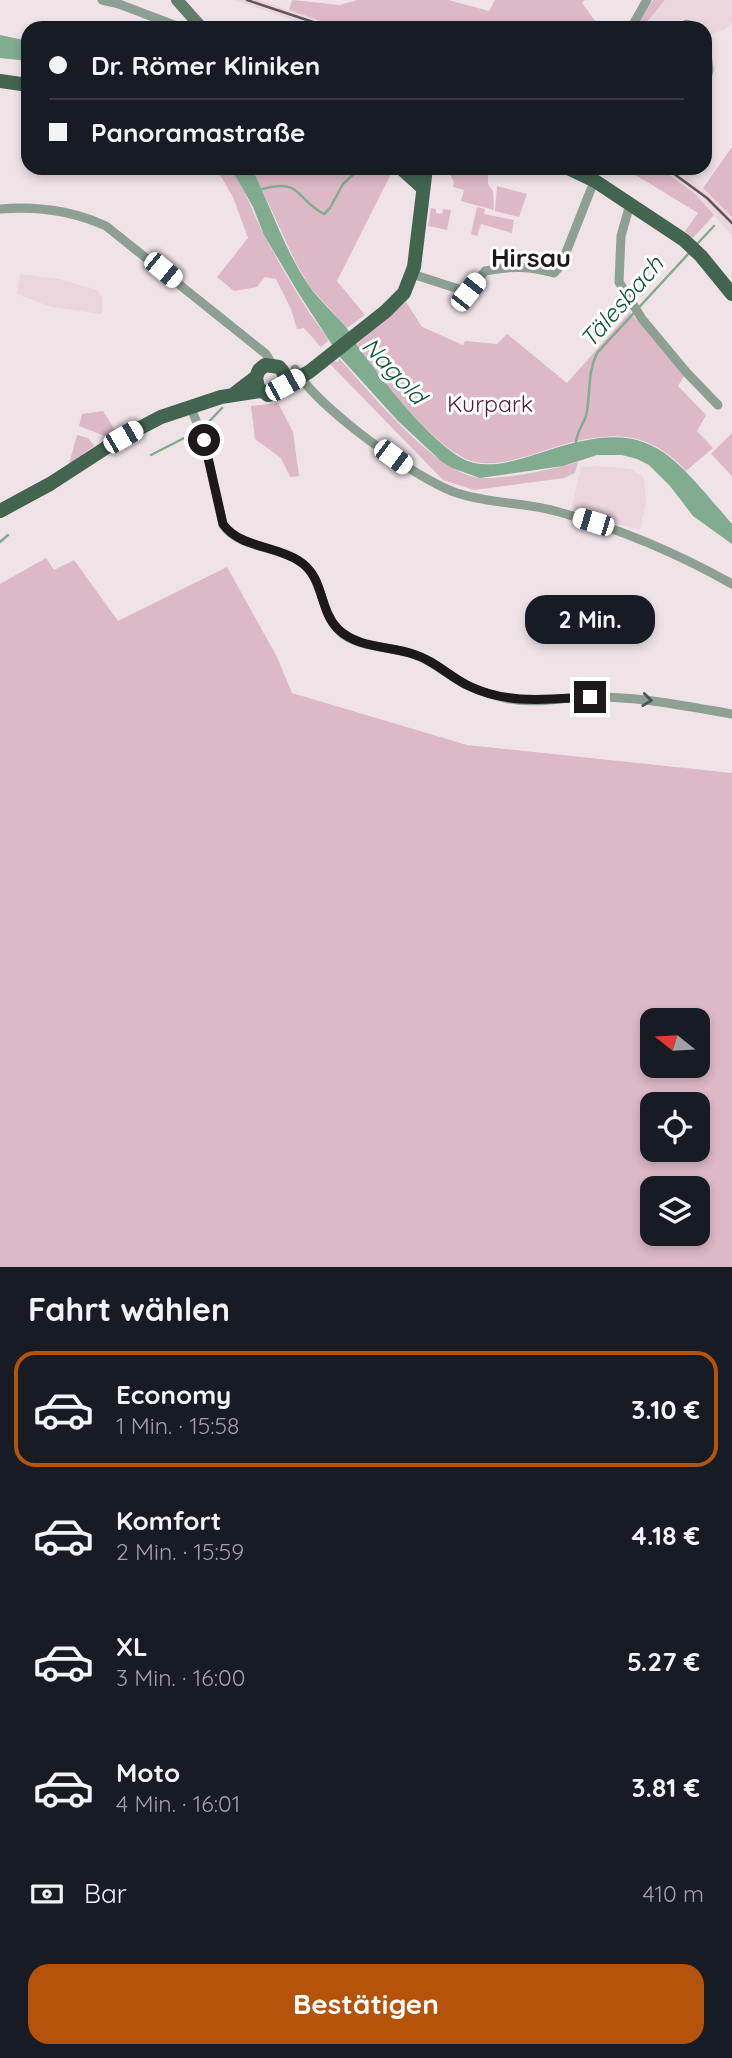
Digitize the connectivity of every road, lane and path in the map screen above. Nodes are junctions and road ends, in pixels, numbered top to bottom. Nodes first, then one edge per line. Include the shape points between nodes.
1 (102, 0) edge
2 (177, 0) edge
3 (647, 0) edge
4 (164, 21) edge
5 (195, 21) edge
6 (635, 21) edge
7 (0, 80) edge
8 (21, 84) edge
9 (409, 175) edge
10 (425, 175) edge
11 (583, 175) edge
12 (423, 188) junction
13 (591, 189) dead end
14 (630, 204) junction
15 (0, 209) edge
16 (412, 274) junction
17 (732, 294) edge
18 (252, 343) junction
19 (277, 371) junction
20 (260, 391) junction
21 (235, 393) junction
22 (718, 405) dead end
23 (190, 406) junction
24 (0, 511) edge
25 (732, 584) edge
26 (732, 714) edge

1 - 4 street
2 - 5 main road
3 - 6 street
7 - 8 main road
9 - 12 main road
10 - 12 main road
11 - 14 main road
12 - 16 main road
13 - 16 street via 561,265 554,272 508,266 485,271 468,292
14 - 17 main road via 684,240
14 - 22 street via 621,236 618,282 640,316
15 - 18 street via 60,211 106,226
16 - 19 main road via 399,300 325,359
18 - 19 street
18 - 19 street via 258,357
19 - 20 main road via 256,385
19 - 20 main road via 286,377 285,385 276,394
19 - 21 main road
19 - 25 street via 307,387 358,431 430,482 484,500 556,511 618,530
20 - 21 main road
21 - 23 main road
23 - 24 main road via 136,429
23 -> 26 street via 204,440 223,524 231,536 300,561 315,575 336,628 356,641 418,656 471,687 497,696 530,701 637,698

